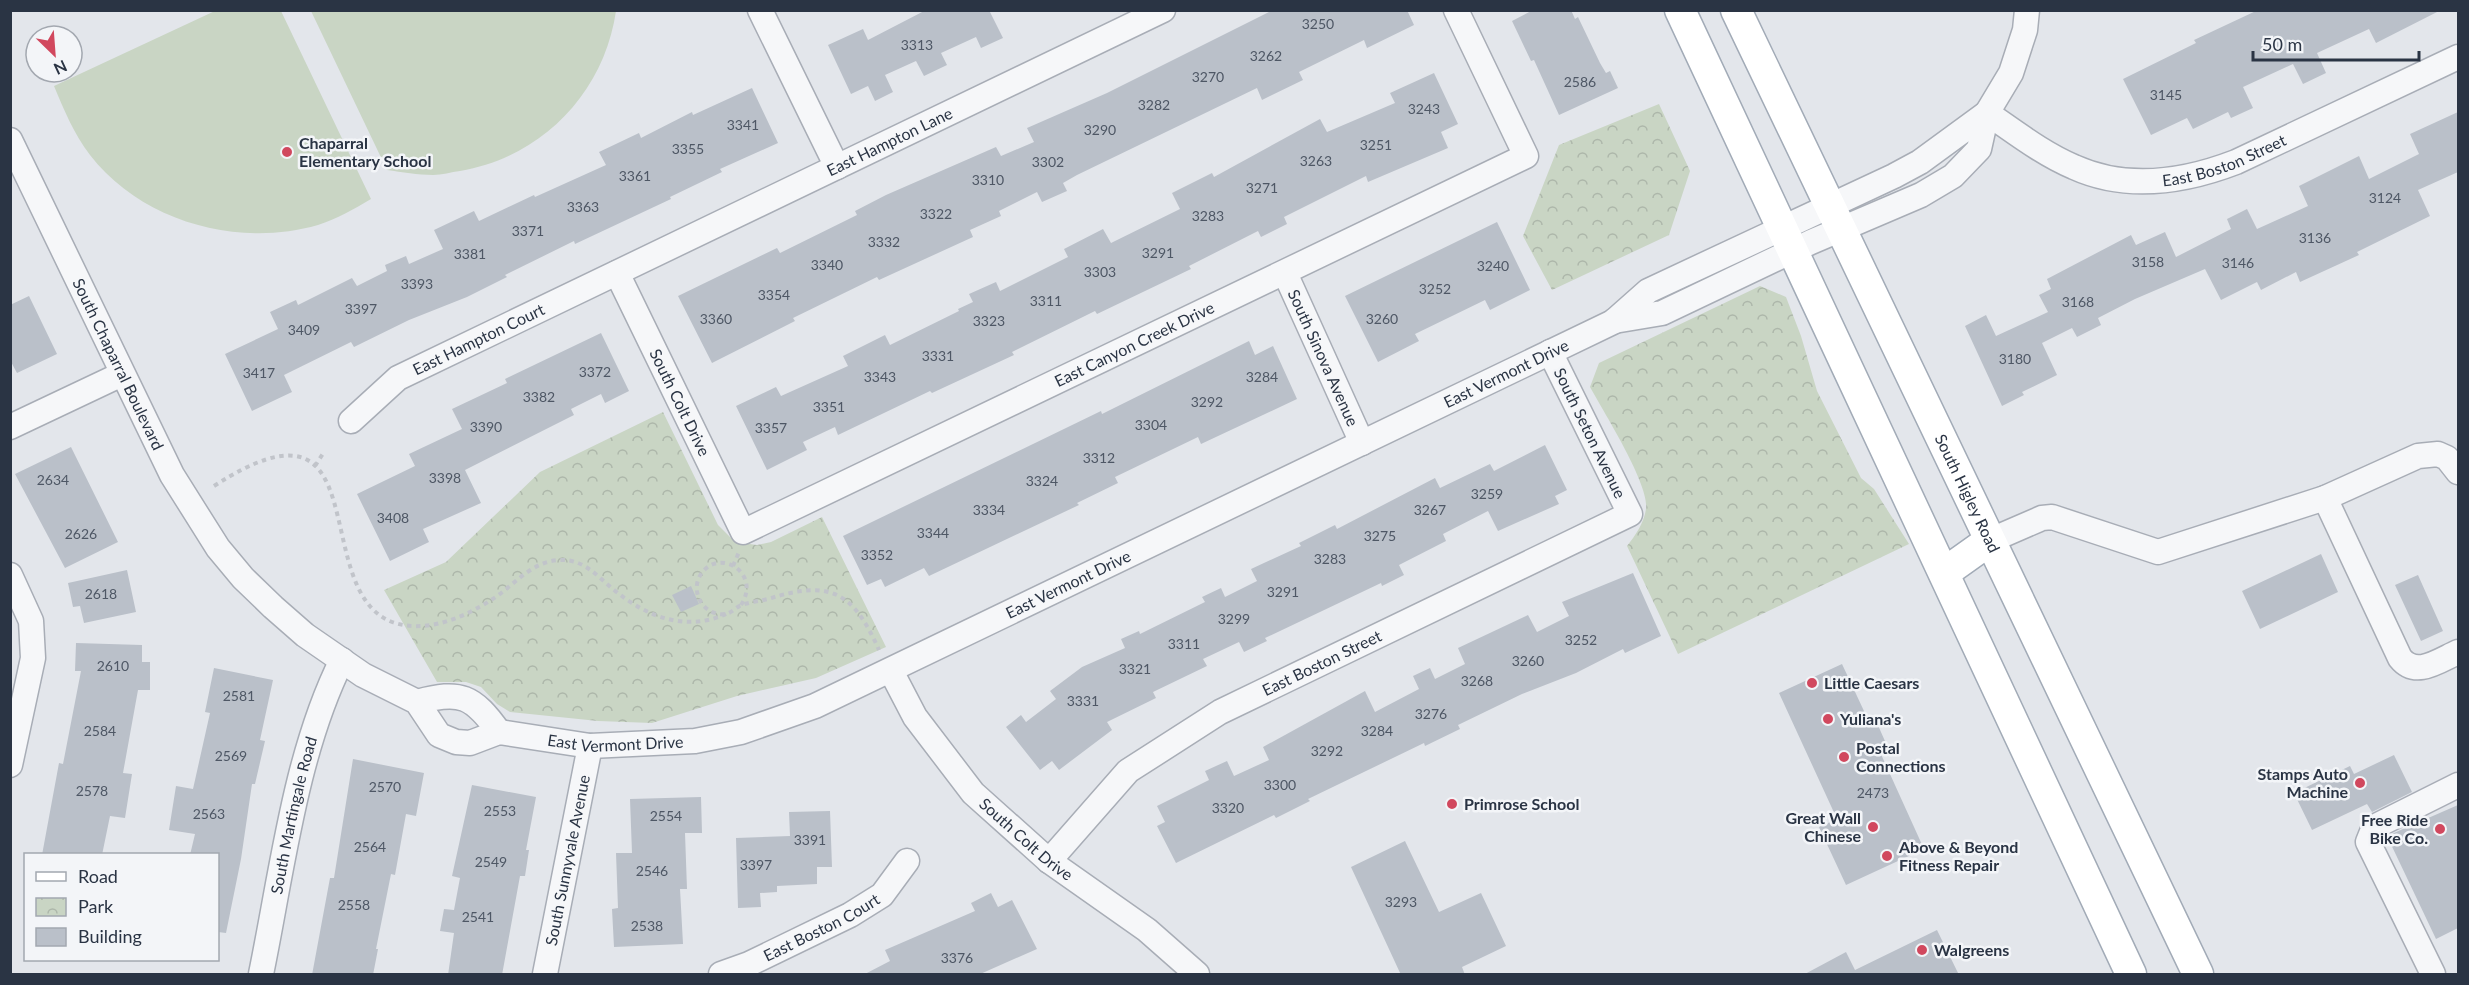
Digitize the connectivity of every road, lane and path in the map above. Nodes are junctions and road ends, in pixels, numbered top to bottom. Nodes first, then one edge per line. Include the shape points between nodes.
1 (760, 10) edge
2 (1163, 10) edge
3 (1456, 10) edge
4 (1680, 10) edge
5 (1736, 10) edge
6 (2027, 10) edge
7 (2458, 57) edge
8 (1988, 113) junction
9 (10, 140) edge
10 (837, 167) junction
11 (1834, 218) junction
12 (1788, 238) junction
13 (617, 273) junction
14 (1285, 273) junction
15 (1550, 352) junction
16 (122, 374) junction
17 (351, 421) dead end
18 (10, 427) edge
19 (1362, 443) junction
20 (324, 452) dead end
21 (315, 466) junction
22 (2458, 472) edge
23 (214, 486) dead end
24 (2325, 498) junction
25 (1630, 514) joint
26 (743, 532) joint
27 (1989, 541) junction
28 (1944, 573) junction
29 (10, 575) edge
30 (243, 578) joint
31 (741, 605) junction
32 (726, 614) junction
33 (2458, 652) edge
34 (342, 660) junction
35 (885, 662) junction
36 (417, 702) junction
37 (499, 732) junction
38 (590, 746) junction
39 (10, 765) edge
40 (2458, 785) edge
41 (908, 861) dead end
42 (1049, 861) junction
43 (261, 975) edge
44 (545, 975) edge
45 (721, 975) edge
46 (1197, 975) edge
47 (2131, 975) edge
48 (2198, 975) edge
49 (2433, 975) edge

1 - 10 street
2 - 10 street, East Hampton Lane
3 - 14 street, East Canyon Creek Drive via 1526,156
4 - 12 main road
5 - 11 main road, South Higley Road
6 - 8 street, East Vermont Drive via 2011,74
7 - 8 street, East Boston Street via 2236,162 2169,182 2118,180 2074,168
8 - 11 street, East Vermont Drive via 1979,149 1953,176 1921,195
9 - 16 street, South Chaparral Boulevard
10 - 13 street, East Hampton Lane
11 - 12 street, East Vermont Drive
11 - 27 main road, South Higley Road
12 - 15 street, East Vermont Drive via 1648,291 1612,322
12 - 28 main road
13 - 17 street, East Hampton Court via 398,378
13 - 26 street, South Colt Drive
14 - 19 street, South Sinova Avenue
14 - 26 street, East Canyon Creek Drive
15 - 19 street, East Vermont Drive
15 - 25 street, South Seton Avenue
16 - 18 street
16 - 30 street, South Chaparral Boulevard via 197,518
19 - 35 street, East Vermont Drive
20 - 21 path
21 - 23 path via 288,456 266,458
21 - 32 path via 334,498 349,561 362,595 375,613 394,622 416,626 452,620 491,600 536,567 562,560 583,564 633,604 661,616 695,624
22 - 24 street via 2447,458 2427,454
24 - 27 street via 2158,552 2052,518 2042,518
24 - 33 street via 2400,658 2417,669
25 - 42 street, East Boston Street via 1220,712 1128,771
27 - 28 main road
27 - 48 main road, South Higley Road
28 - 47 main road
29 - 39 street via 31,621 33,658
30 - 34 street, East Vermont Drive via 305,635
31 - 32 path
31 - 32 path via 747,584 739,570 725,563 708,567 698,581 698,598 709,611
31 - 35 path via 797,591 831,592 845,598 857,610
34 - 36 street, East Vermont Drive
34 - 43 street, South Martingale Road via 324,695 306,751
35 - 38 street, East Vermont Drive via 815,706 741,732 695,741
35 - 42 street, South Colt Drive via 915,717 973,793
36 - 37 street via 456,694 473,701
36 - 37 street, East Vermont Drive via 439,735 456,742 470,743
37 - 38 street, East Vermont Drive
38 - 44 street, South Sunnyvale Avenue
40 - 49 street via 2374,827 2368,842
41 - 45 street, East Boston Court via 882,895 858,910
42 - 46 street, South Colt Drive via 1147,930

